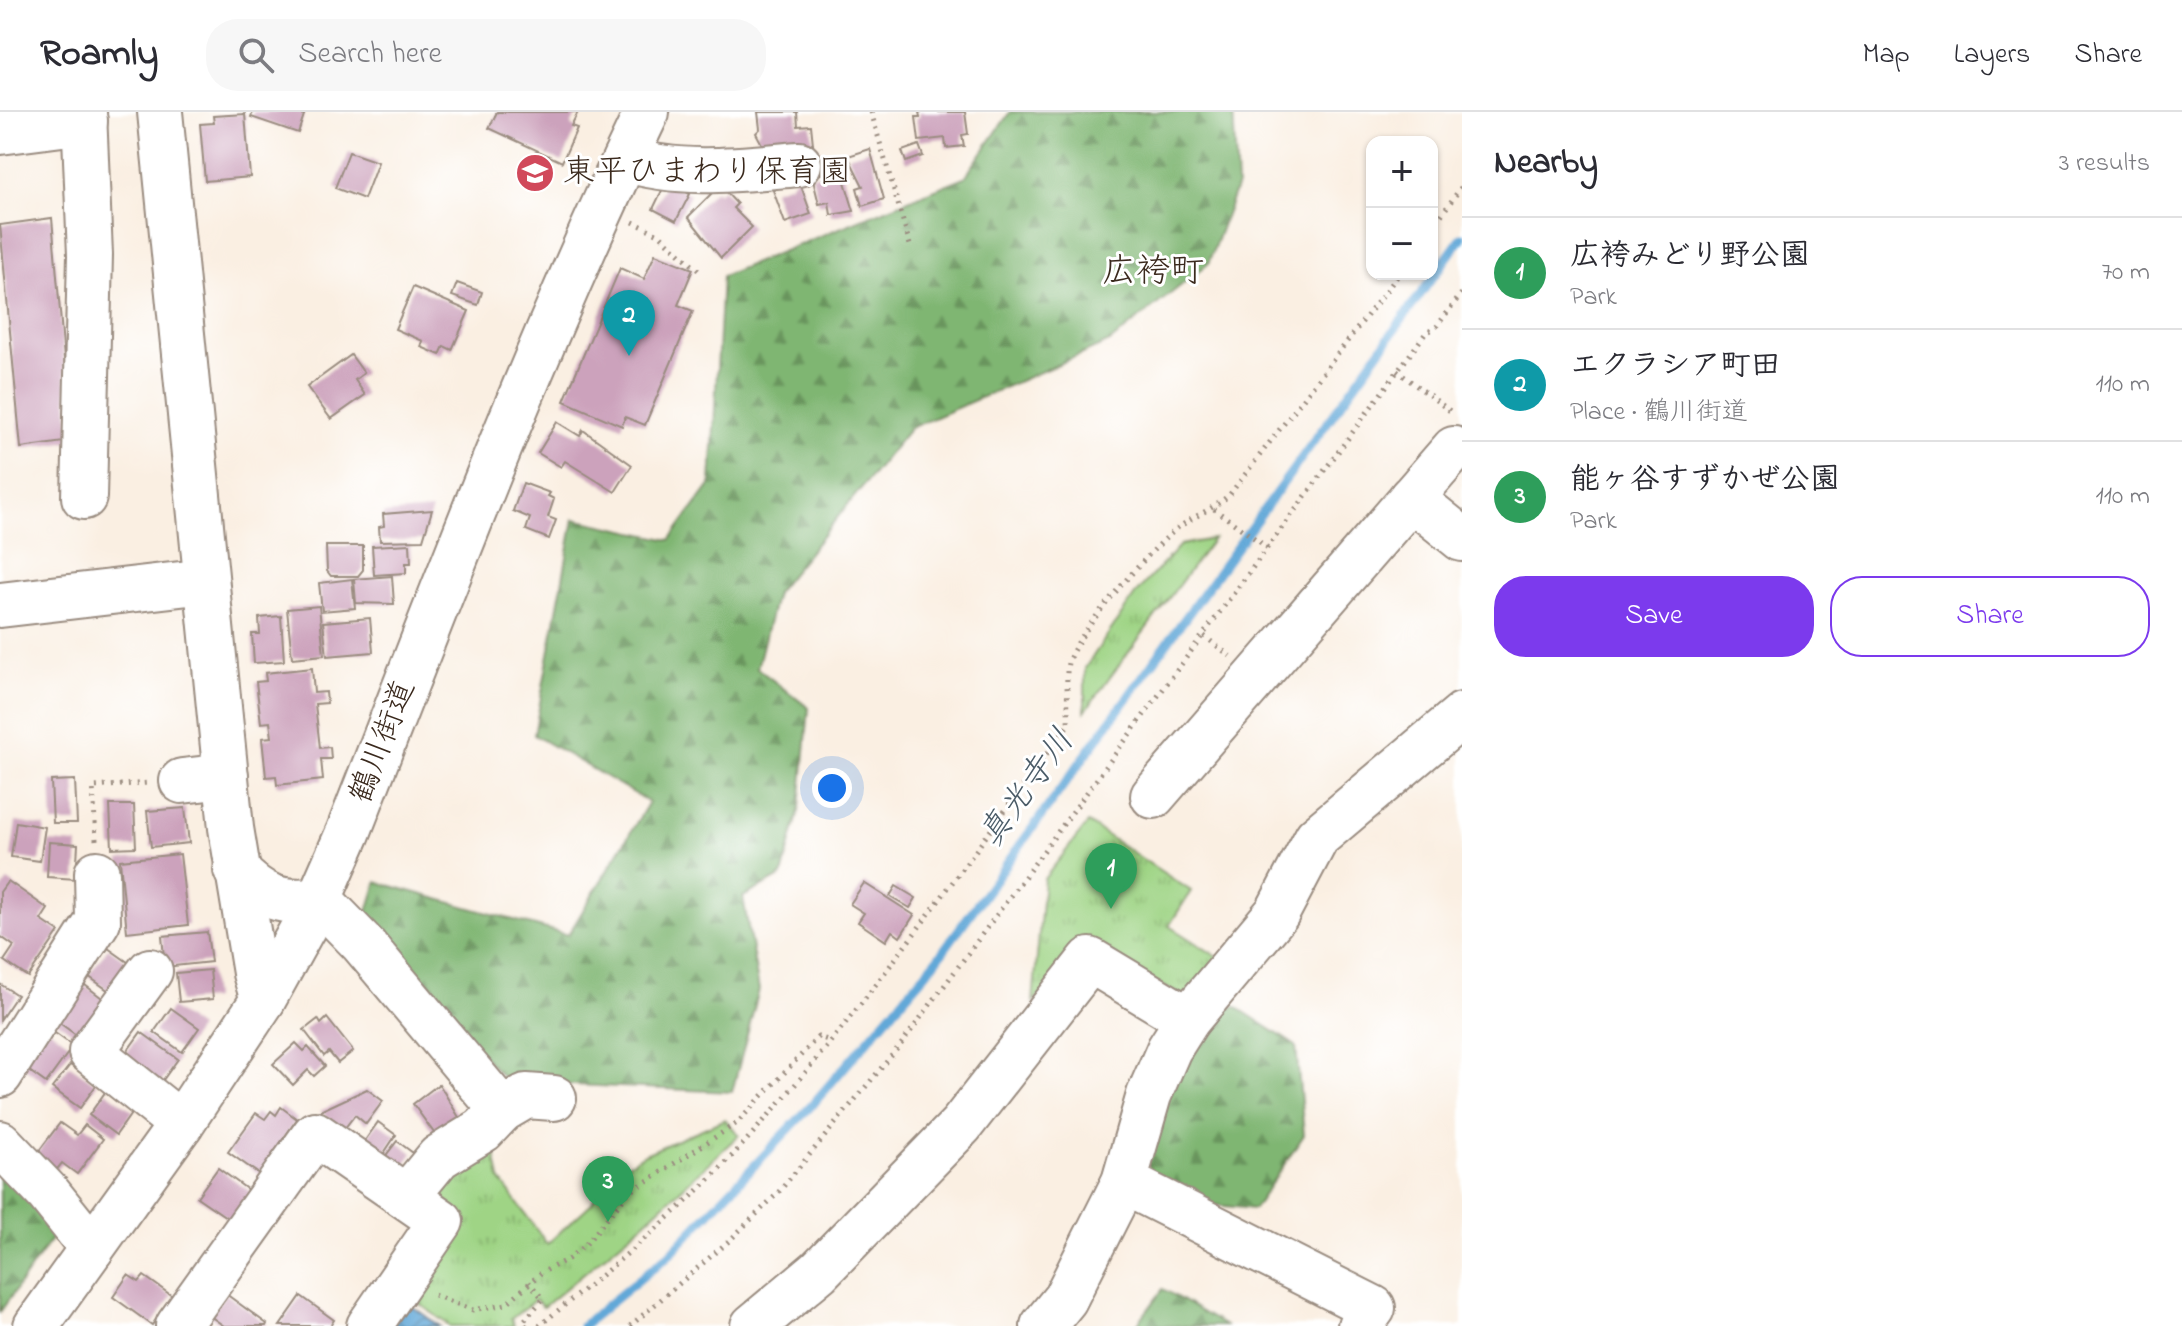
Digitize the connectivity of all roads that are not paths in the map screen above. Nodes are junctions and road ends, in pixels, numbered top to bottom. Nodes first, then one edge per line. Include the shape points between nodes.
1 (160, 112) edge
2 (647, 112) edge
3 (85, 117) edge
4 (0, 132) edge
5 (625, 159) junction
6 (799, 164) dead end
7 (1458, 435) edge
8 (84, 497) dead end
9 (1411, 498) junction
10 (1462, 539) edge
11 (206, 581) junction
12 (0, 605) edge
13 (1462, 715) edge
14 (226, 776) junction
15 (168, 782) road end
16 (1153, 796) dead end
17 (97, 861) road end
18 (236, 870) junction
19 (319, 899) junction
20 (146, 992) dead end
21 (263, 1000) junction
22 (1188, 1019) junction
23 (0, 1075) edge
24 (554, 1098) dead end
25 (502, 1110) junction
26 (181, 1124) junction
27 (0, 1143) edge
28 (1124, 1182) junction
29 (407, 1196) junction
30 (92, 1248) junction
31 (36, 1326) edge
32 (178, 1326) edge
33 (369, 1326) edge
34 (753, 1326) edge
35 (1043, 1326) edge
36 (1360, 1326) edge

1 - 11 street
2 - 5 street, 鶴川街道
3 - 4 street
3 - 8 street via 90,255
5 - 6 street via 652,168 718,170
5 - 19 street, 鶴川街道 via 516,404
7 - 9 street
9 - 10 street
9 - 16 street
11 - 12 street
11 - 14 street
13 - 22 street via 1317,837 1277,913
14 - 15 street
14 - 18 street
17 - 23 street via 98,921
18 - 19 street via 275,900
18 - 21 street
19 - 21 street, 鶴川街道
19 - 25 street
20 - 26 street via 91,1052
21 - 26 street, 鶴川街道
22 - 28 street via 1149,1095
22 - 34 street via 1090,960 961,1125 819,1271
24 - 25 street via 526,1096
25 - 29 street via 483,1130 439,1157
26 - 30 street, 鶴川街道
27 - 30 street
28 - 35 street via 1065,1299
28 - 36 street via 1373,1308
29 - 32 street via 315,1134
29 - 33 street via 441,1221
30 - 31 street, 鶴川街道

